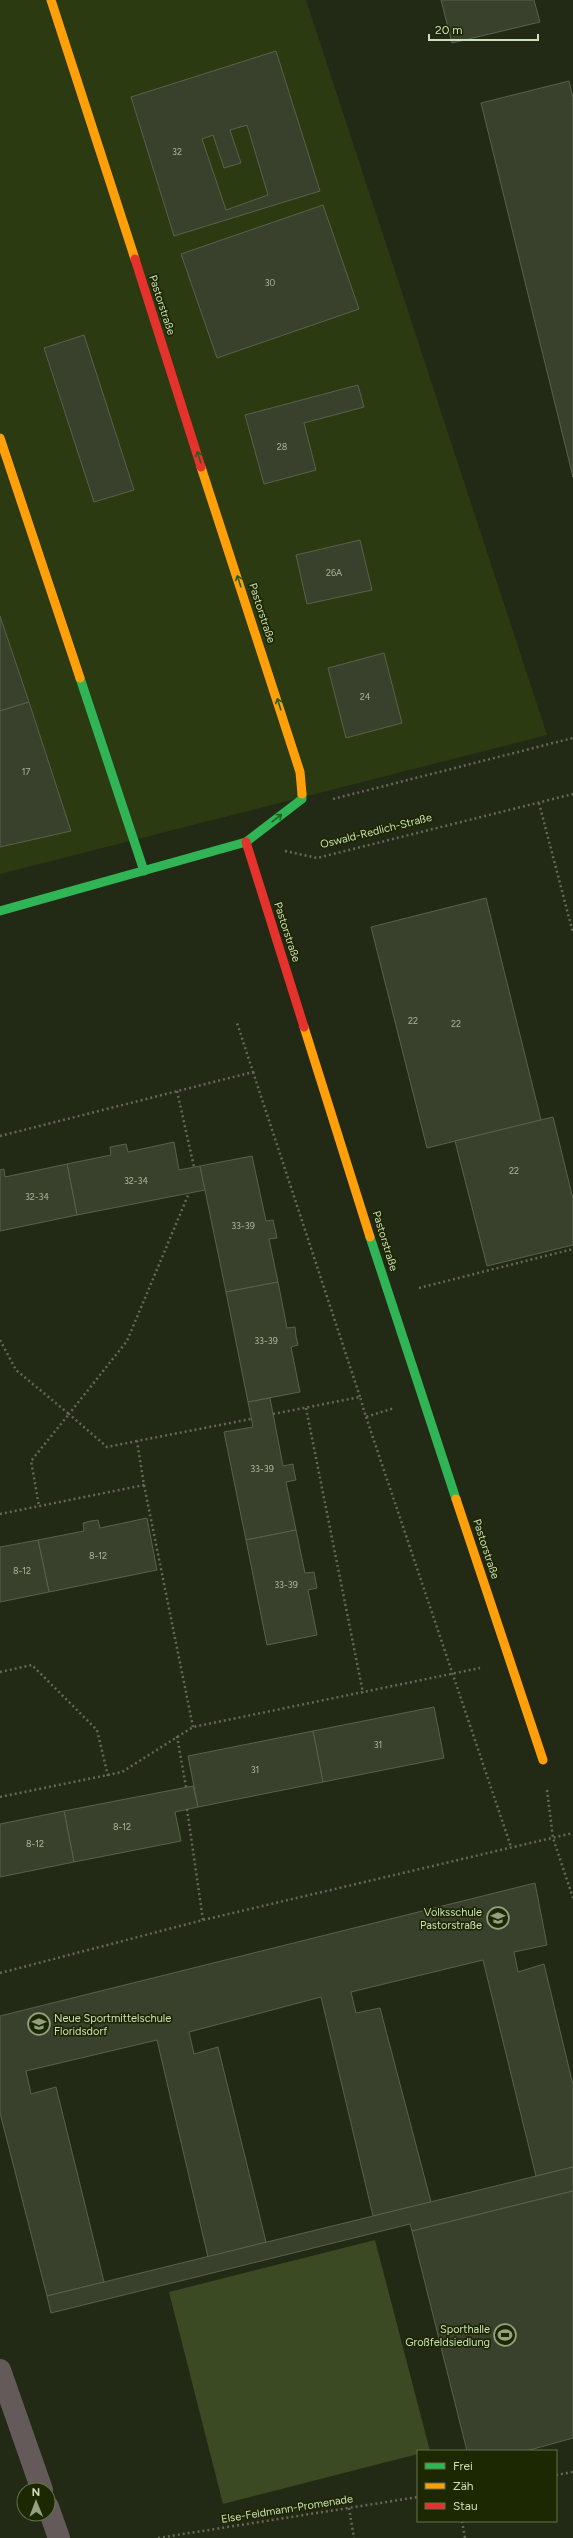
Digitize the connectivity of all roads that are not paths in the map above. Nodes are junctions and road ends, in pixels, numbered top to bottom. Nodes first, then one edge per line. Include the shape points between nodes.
1 (51, 0) edge
2 (0, 438) edge
3 (246, 842) junction
4 (144, 871) junction
5 (0, 910) edge
6 (543, 1760) road end
7 (0, 2370) edge
8 (39, 2482) edge
9 (53, 2522) edge
10 (59, 2538) edge

3 -> 1 street, Pastorstraße via 302,799 300,772
2 - 4 street
3 - 4 street
3 - 6 street, Pastorstraße via 389,1296
4 - 5 street
7 - 8 street
9 - 10 street

